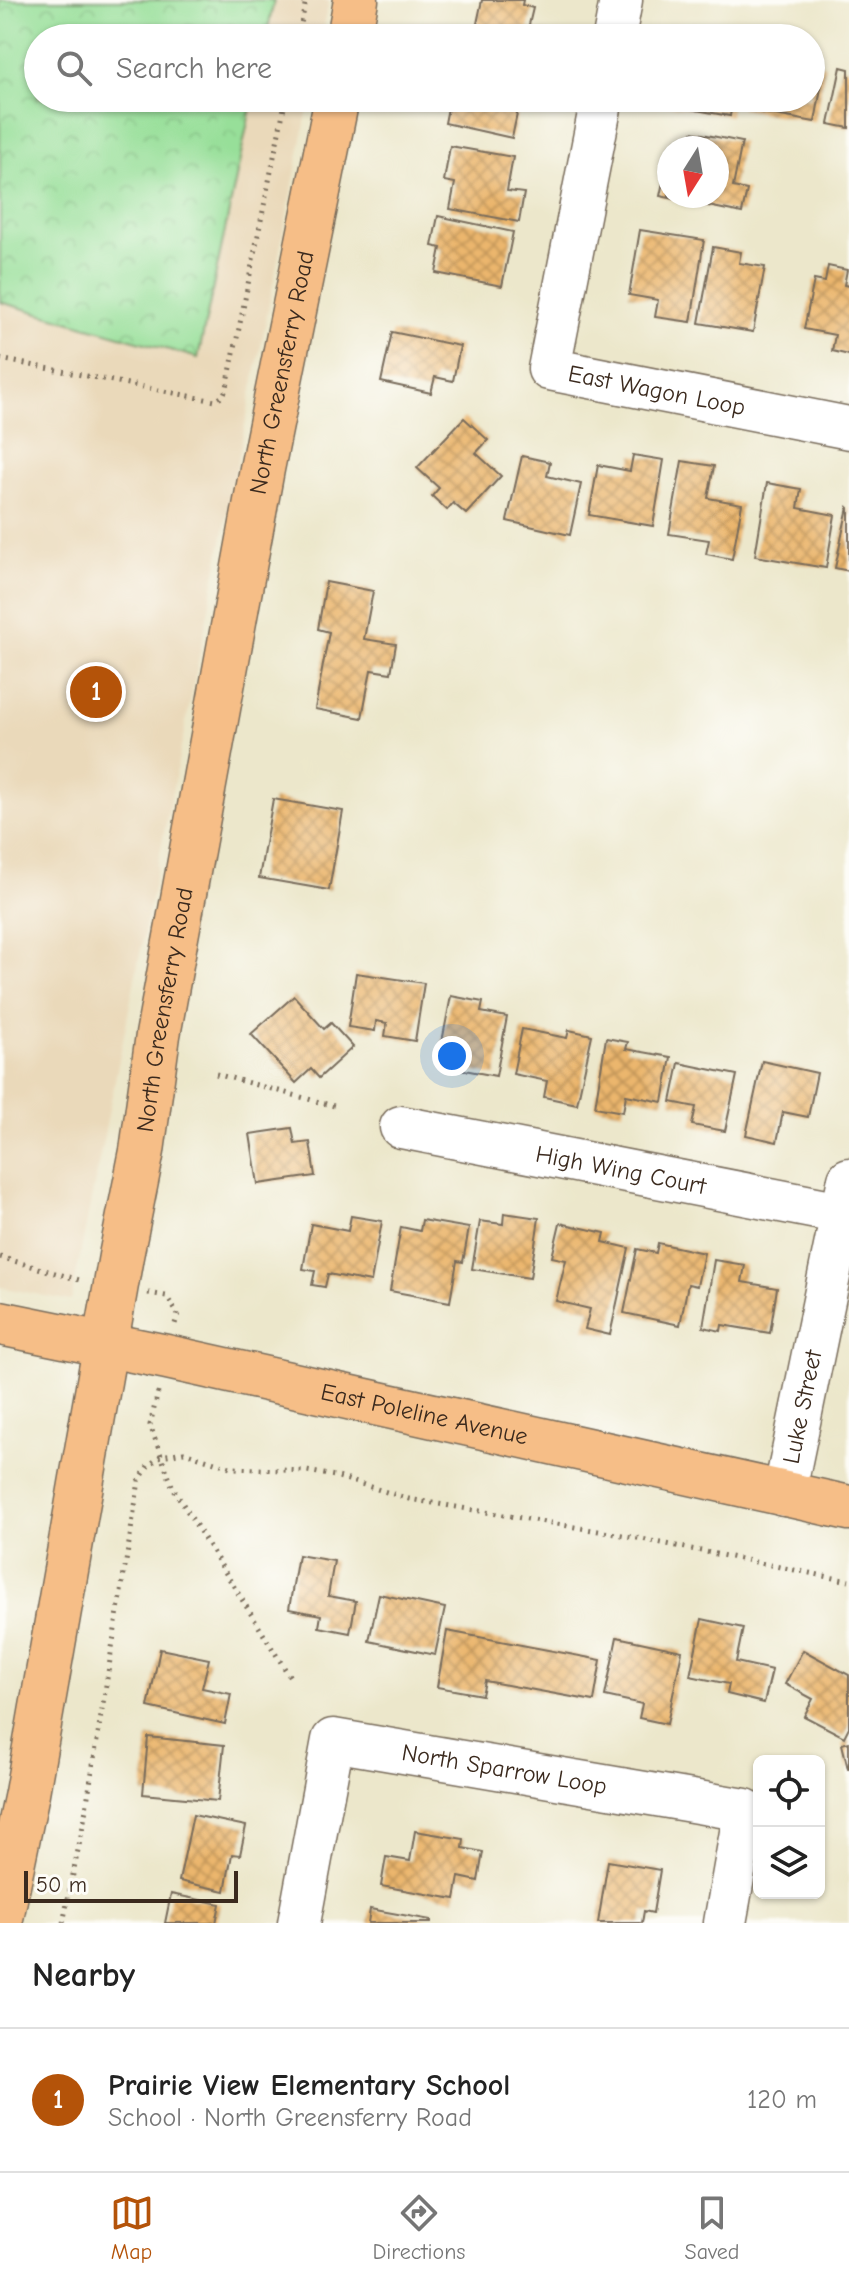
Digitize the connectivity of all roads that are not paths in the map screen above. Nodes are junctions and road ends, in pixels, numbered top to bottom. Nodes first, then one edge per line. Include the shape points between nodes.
1 (356, 0) edge
2 (621, 0) edge
3 (352, 24) edge
4 (617, 24) edge
5 (334, 112) edge
6 (599, 112) edge
7 (849, 428) edge
8 (401, 1127) dead end
9 (845, 1196) edge
10 (0, 1323) edge
11 (105, 1345) junction
12 (784, 1495) junction
13 (849, 1508) edge
14 (0, 1923) edge
15 (299, 1923) edge
16 (725, 1923) edge

1 - 3 main road
2 - 4 street
5 - 11 main road, North Greensferry Road via 259,485
6 - 7 street, East Wagon Loop via 549,369
8 - 9 street, High Wing Court
9 - 12 street, Luke Street
10 - 11 main road, East Poleline Avenue
11 - 12 main road, East Poleline Avenue
11 - 14 main road, North Greensferry Road
12 - 13 main road, East Poleline Avenue
15 - 16 street, North Sparrow Loop via 333,1740 745,1810

